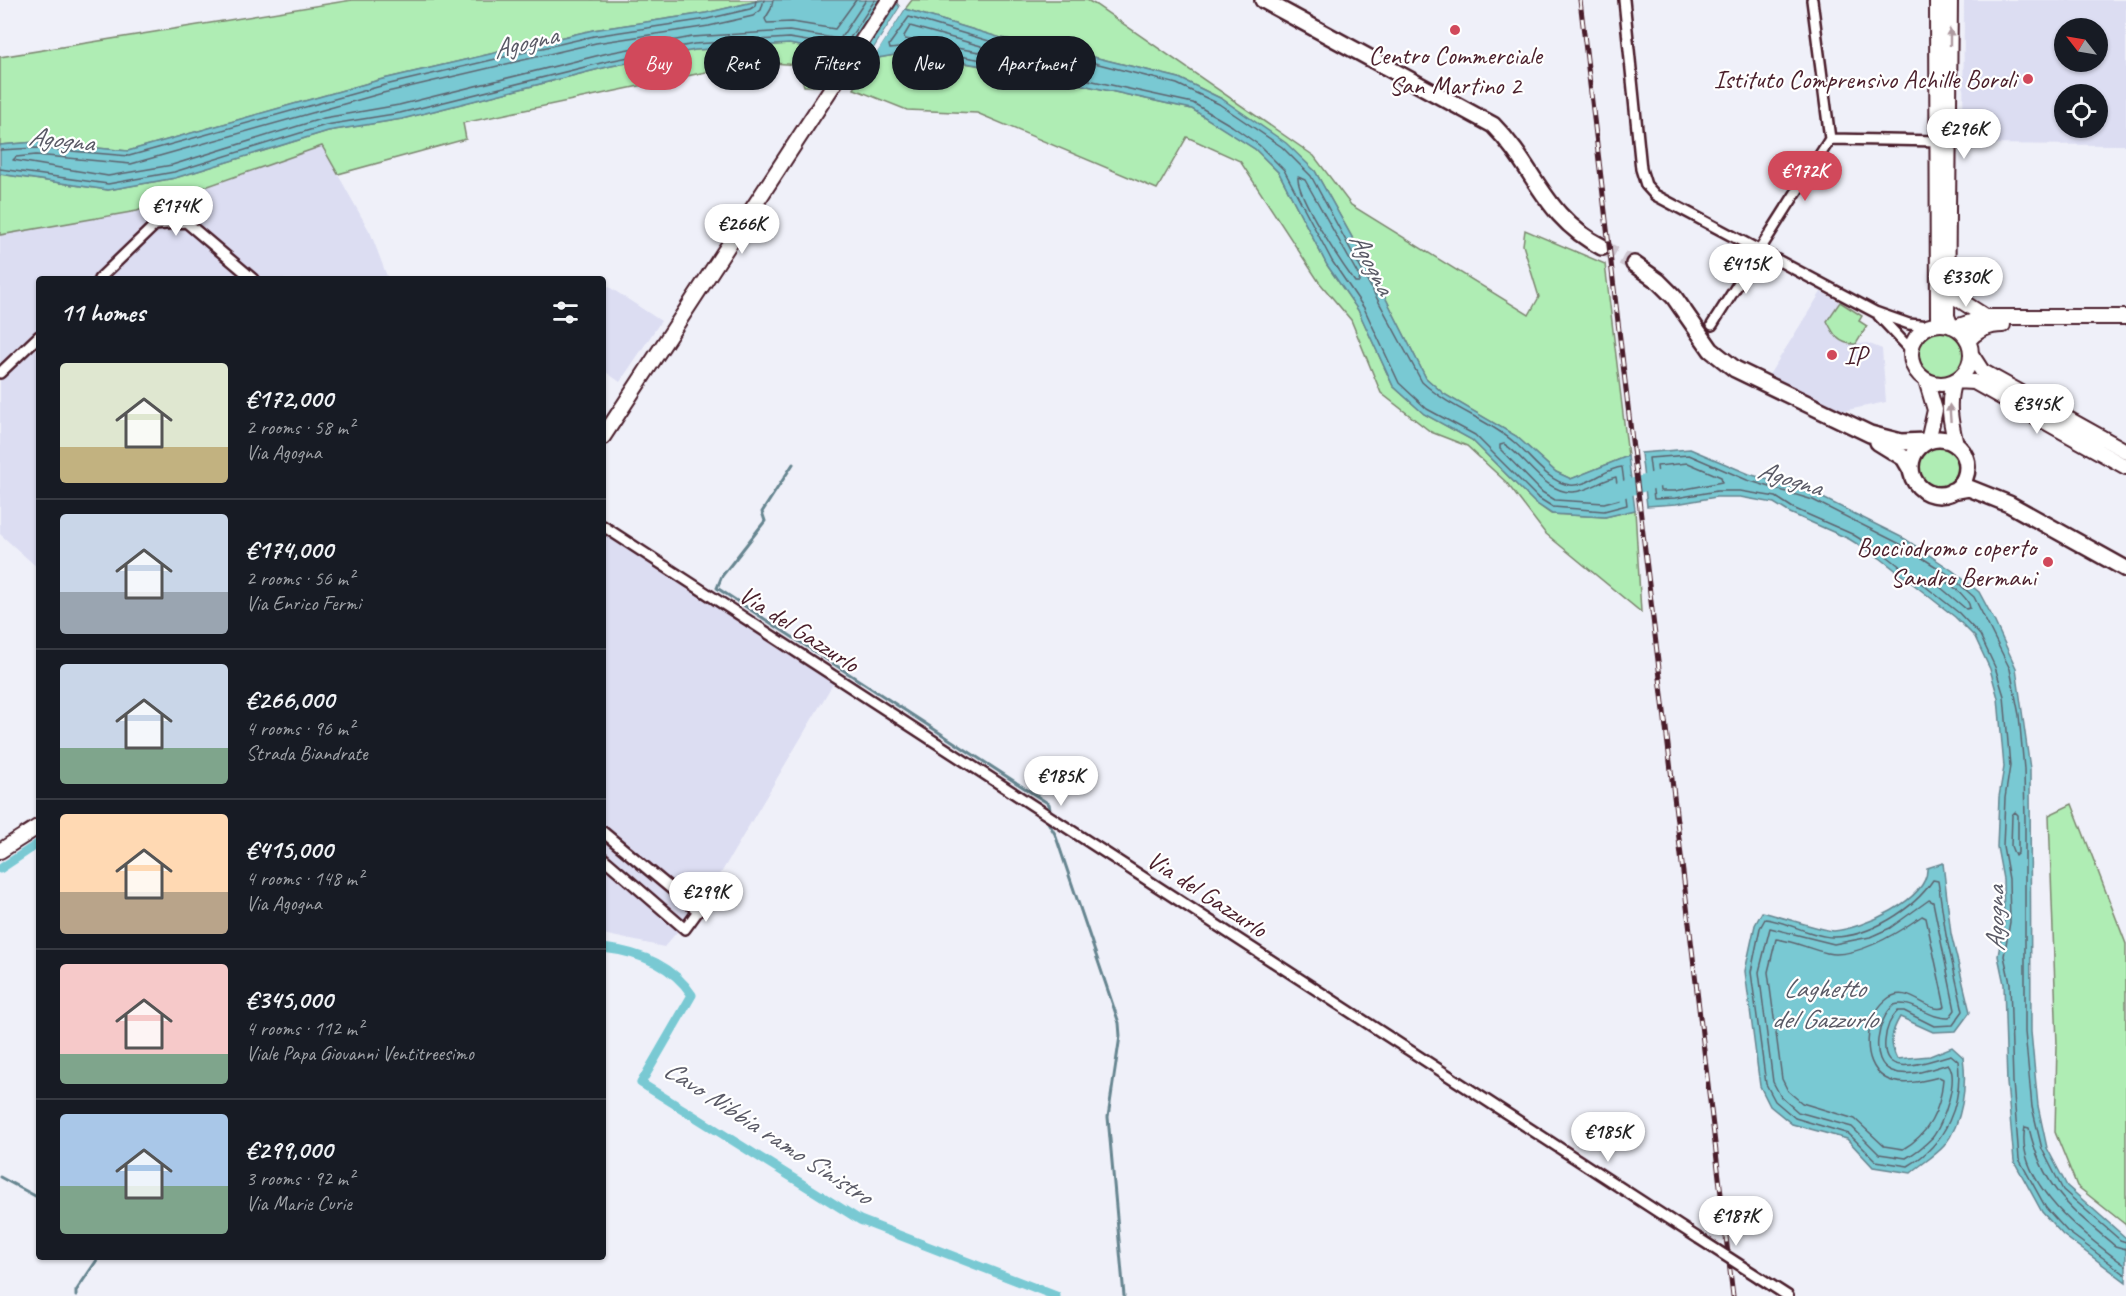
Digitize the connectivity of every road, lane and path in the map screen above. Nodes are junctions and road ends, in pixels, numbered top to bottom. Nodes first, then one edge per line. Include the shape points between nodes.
1 (889, 0) edge
2 (1263, 0) edge
3 (1624, 0) edge
4 (1812, 0) edge
5 (1937, 0) edge
6 (1950, 0) edge
7 (1830, 139) junction
8 (1943, 141) junction
9 (1602, 247) tunnel mouth
10 (1758, 250) junction
11 (1634, 264) tunnel mouth
12 (1947, 268) junction
13 (102, 276) edge
14 (249, 276) edge
15 (1875, 312) junction
16 (1986, 317) junction
17 (2126, 317) edge
18 (1712, 325) dead end
19 (1944, 326) junction
20 (2126, 326) edge
21 (36, 339) edge
22 (1969, 347) junction
23 (1911, 350) junction
24 (0, 374) edge
25 (1926, 380) junction
26 (1954, 381) junction
27 (606, 432) edge
28 (1870, 434) junction
29 (1928, 441) junction
30 (1956, 445) junction
31 (2126, 451) edge
32 (2126, 467) edge
33 (1966, 468) junction
34 (1911, 470) junction
35 (1952, 491) junction
36 (2009, 504) junction
37 (606, 528) edge
38 (2126, 569) edge
39 (36, 828) edge
40 (606, 834) edge
41 (0, 851) edge
42 (606, 861) edge
43 (1788, 1296) edge

1 - 27 street
2 - 9 main road via 1492,125 1512,145 1542,195 1562,219 1580,236
3 - 10 street via 1641,169 1646,184 1665,202
4 - 7 street
5 - 8 street
8 -> 6 street
7 - 8 street
7 - 10 street
8 - 12 street
8 - 19 street
10 - 15 street
10 - 18 street
11 - 28 main road via 1674,297 1711,350 1735,369
12 - 16 street via 1958,299
12 - 19 street
13 - 14 street via 155,225 186,222
15 - 19 street via 1914,326
15 - 23 street
16 - 17 street
16 - 19 street
19 - 22 street
19 - 23 street via 1915,338
20 - 22 street via 1998,324 1973,334
21 - 24 street
22 - 26 street via 1968,368
22 - 31 street via 1982,371
23 - 25 street via 1913,366
25 - 26 street via 1945,384
25 - 29 street via 1935,410
30 -> 26 street via 1949,416
26 - 32 street via 1974,382
28 - 29 main road via 1901,442
28 - 34 main road via 1904,458
29 - 30 main road via 1941,439
29 - 34 main road via 1914,453
30 - 33 main road
33 - 35 main road via 1960,486
33 - 36 main road via 1969,477
34 - 35 main road via 1926,492 1935,495
35 - 36 main road via 1969,488
36 - 38 main road
37 - 43 street, Via del Gazzurlo, bridge
39 - 41 street
40 - 42 street via 698,911 685,929

